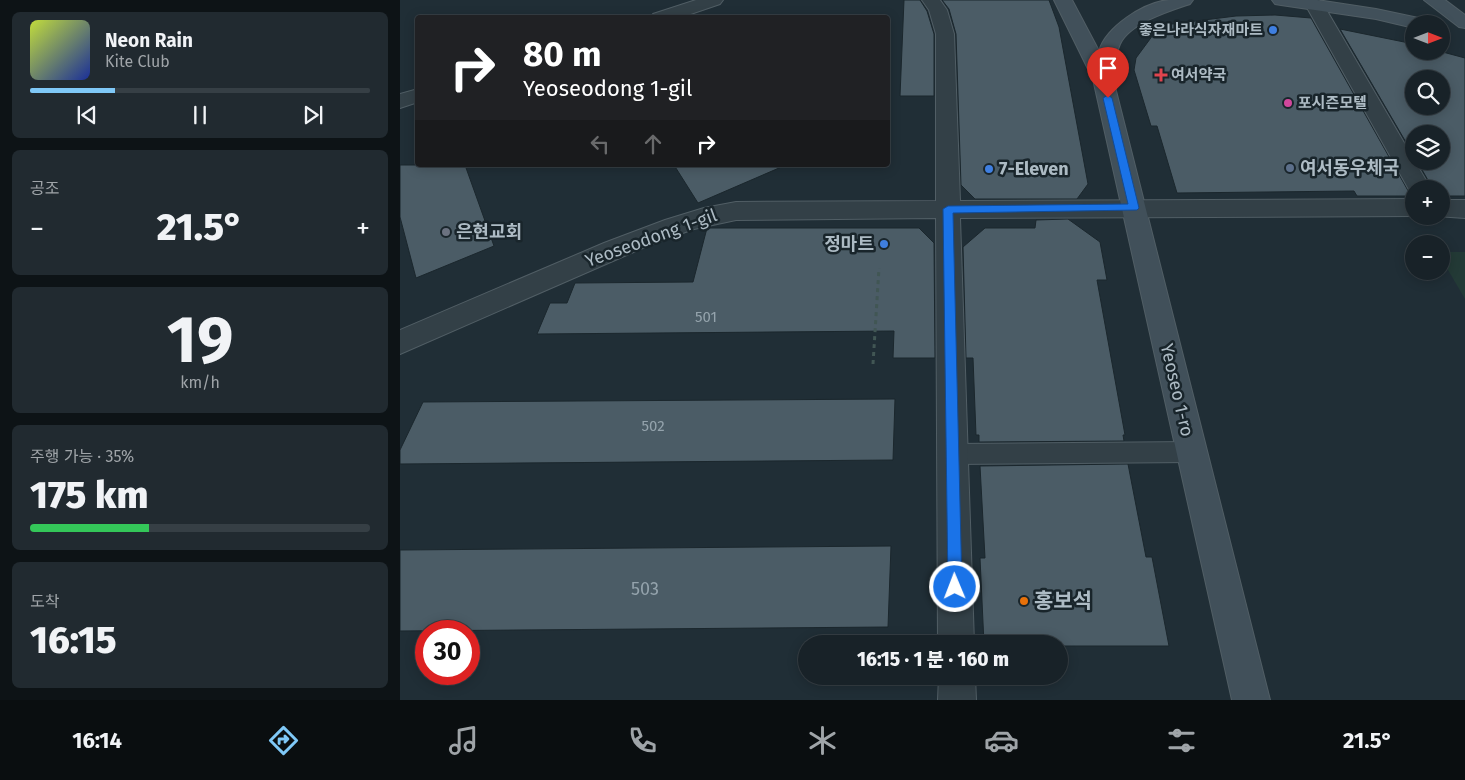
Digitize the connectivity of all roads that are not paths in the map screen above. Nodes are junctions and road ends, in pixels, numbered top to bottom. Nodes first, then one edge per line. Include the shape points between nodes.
1 (714, 0) edge
2 (931, 0) edge
3 (1063, 0) edge
4 (1183, 0) edge
5 (1203, 0) edge
6 (1281, 0) edge
7 (1433, 0) edge
8 (1314, 4) junction
9 (668, 15) edge
10 (1405, 20) edge
11 (1465, 23) edge
12 (1450, 32) edge
13 (1465, 38) edge
14 (1103, 79) junction
15 (415, 96) edge
16 (400, 101) edge
17 (1415, 180) edge
18 (1134, 208) junction
19 (1405, 208) edge
20 (1450, 208) edge
21 (948, 209) junction
22 (1465, 209) edge
23 (400, 342) edge
24 (1192, 452) junction
25 (953, 454) junction
26 (956, 635) edge
27 (957, 685) edge
28 (957, 700) edge
29 (1251, 700) edge

1 - 9 street
2 - 21 street via 938,10 945,34
3 - 14 street
4 - 5 street
4 - 14 street via 1122,29 1110,44
6 - 8 street
7 - 11 street
8 - 10 street
8 - 17 street
12 - 13 street
14 - 18 street, Yeoseo 1-ro
15 - 16 street
18 - 19 street, Yeoseodong 1-gil
18 - 21 street, Yeoseodong 1-gil
18 - 24 street, Yeoseo 1-ro
20 - 22 street
21 - 23 street, Yeoseodong 1-gil via 736,211 706,216 576,265
21 - 25 street
24 - 25 lane
24 - 29 street, Yeoseo 1-ro
25 - 26 street
27 - 28 street

